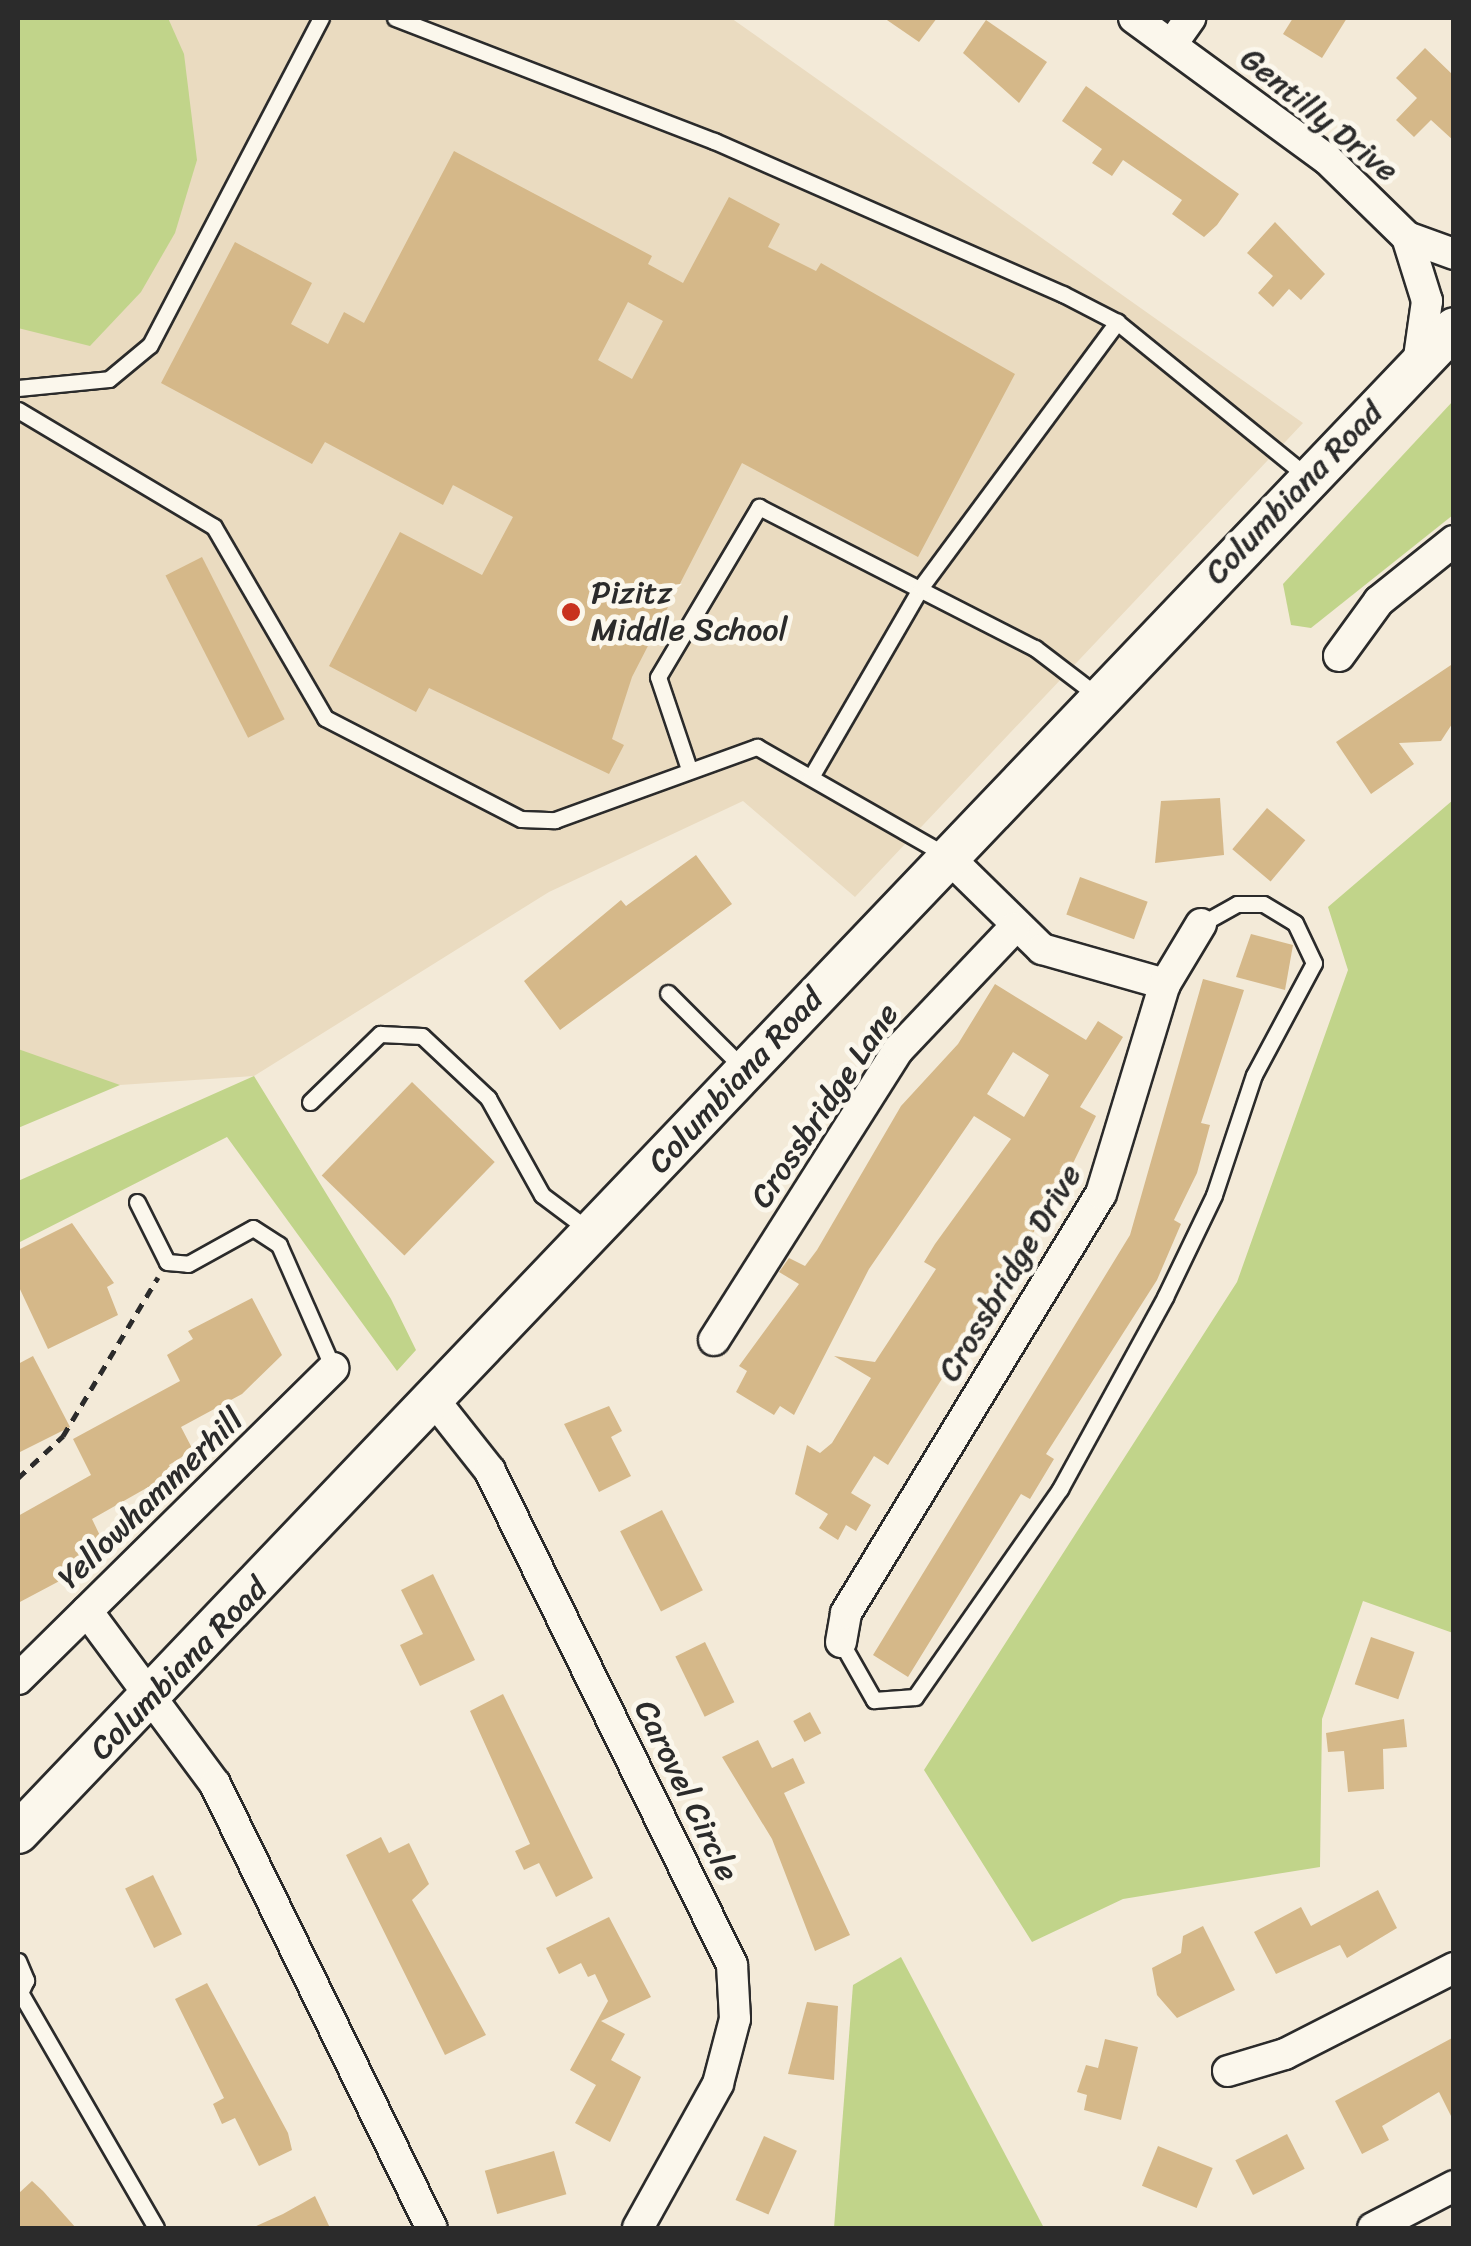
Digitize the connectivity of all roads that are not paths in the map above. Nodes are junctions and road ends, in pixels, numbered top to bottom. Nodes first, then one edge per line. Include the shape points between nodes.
1 (321, 18) edge
2 (395, 18) edge
3 (1134, 18) edge
4 (1190, 18) edge
5 (1172, 44) junction
6 (1406, 238) junction
7 (1454, 254) edge
8 (1116, 322) junction
9 (1454, 328) edge
10 (1418, 364) junction
11 (18, 388) edge
12 (18, 410) edge
13 (1308, 477) junction
14 (1454, 541) edge
15 (921, 587) junction
16 (1339, 656) dead end
17 (1099, 697) junction
18 (689, 769) junction
19 (812, 778) junction
20 (947, 856) junction
21 (1201, 924) joint
22 (1014, 928) junction
23 (1164, 984) junction
24 (668, 993) dead end
25 (747, 1071) junction
26 (310, 1102) dead end
27 (137, 1202) dead end
28 (594, 1233) junction
29 (714, 1340) dead end
30 (333, 1368) joint
31 (434, 1400) junction
32 (87, 1611) junction
33 (842, 1642) joint
34 (18, 1680) edge
35 (156, 1695) junction
36 (18, 1833) edge
37 (18, 1960) edge
38 (1454, 1968) edge
39 (19, 1995) edge
40 (1228, 2072) dead end
41 (1454, 2186) edge
42 (156, 2228) edge
43 (432, 2228) edge
44 (638, 2228) edge
45 (1372, 2228) edge

1 - 11 lane via 150,346 110,379
2 - 8 lane via 714,141
3 - 5 street, Gentilly Drive
4 - 5 street
5 - 6 street, Gentilly Drive via 1327,159
6 - 7 street, Gentilly Drive
6 - 10 street, Gentilly Drive via 1427,301
8 - 13 lane
8 - 15 lane
9 - 10 main road, Columbiana Road
10 - 13 main road, Columbiana Road
12 - 18 lane via 214,528 325,718 538,823
13 - 17 main road, Columbiana Road
14 - 16 street via 1380,601
15 - 17 lane via 1034,648
15 - 18 lane via 772,508 748,512 658,677
15 - 19 lane
17 - 20 main road, Columbiana Road
18 - 19 lane via 756,747
19 - 20 lane
20 - 22 street
20 - 25 main road, Columbiana Road
21 - 23 street, Crossbridge Drive
21 - 33 lane via 1237,904 1263,904 1295,923 1314,963 1254,1076 1214,1195 1165,1296 1060,1489 915,1697 874,1700
22 - 23 street via 1082,967
22 - 29 street, Crossbridge Lane via 898,1049
23 - 33 street, Crossbridge Drive via 1101,1194 846,1613
24 - 25 lane
25 - 28 main road, Columbiana Road
26 - 28 lane via 380,1034 422,1036 488,1098 542,1194
27 - 30 lane via 167,1262 188,1264 253,1228 279,1245
28 - 31 main road, Columbiana Road
30 - 32 street, Yellowhammerhill
31 - 35 main road, Columbiana Road
31 - 44 street, Carovel Circle via 490,1471 732,1964 736,2019 718,2084
32 - 34 street, Yellowhammerhill
32 - 35 street
35 - 36 main road, Columbiana Road
35 - 43 street via 215,1784
37 - 39 lane
38 - 40 street via 1285,2054
39 - 42 lane
41 - 45 street

